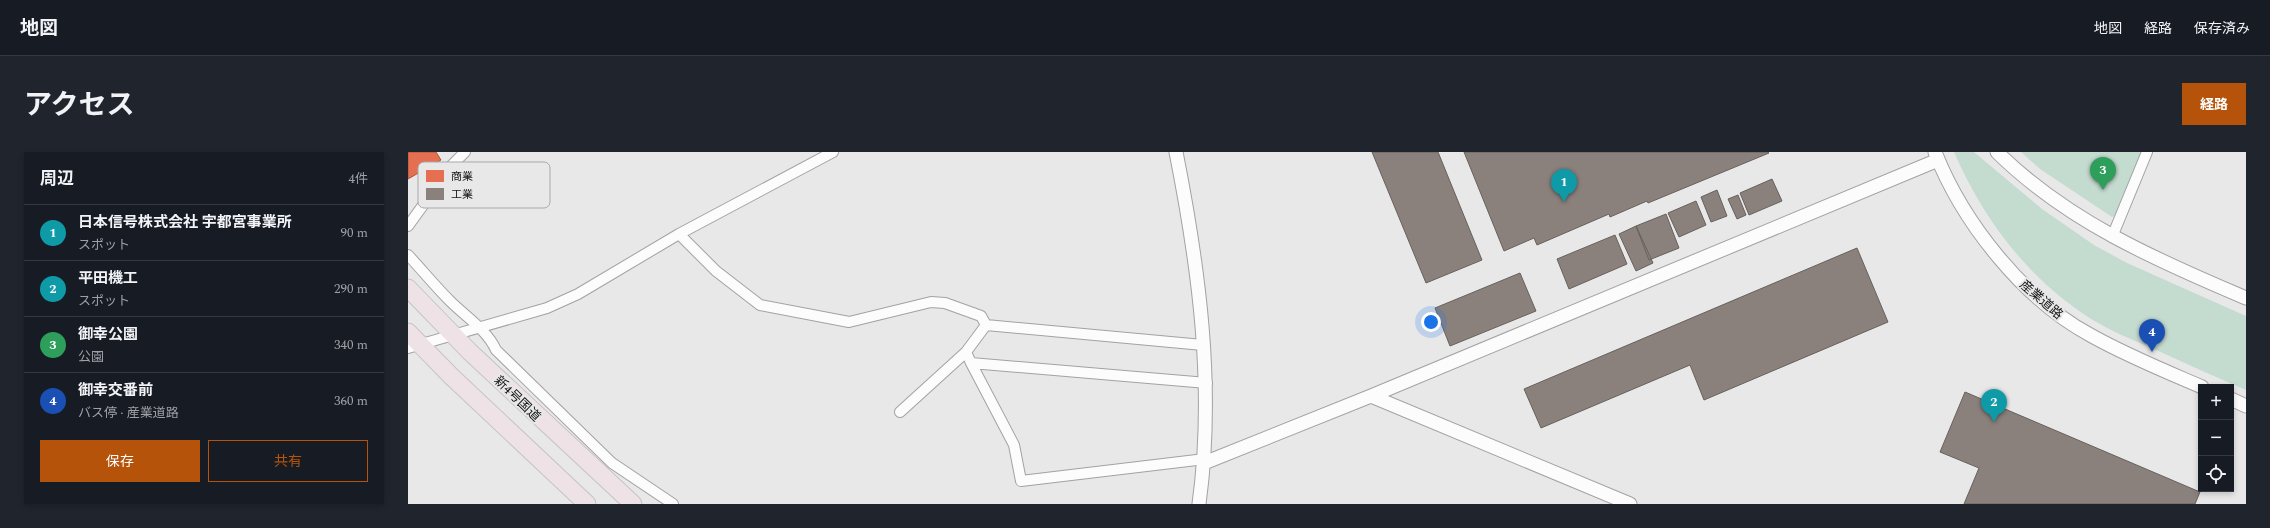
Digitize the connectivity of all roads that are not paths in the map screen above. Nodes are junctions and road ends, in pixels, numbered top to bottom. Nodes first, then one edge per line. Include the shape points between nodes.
1 (465, 152) edge
2 (833, 152) edge
3 (1176, 152) edge
4 (1997, 152) edge
5 (2147, 152) edge
6 (1936, 156) edge
7 (455, 162) edge
8 (421, 208) edge
9 (408, 226) edge
10 (678, 234) junction
11 (2112, 237) junction
12 (408, 255) edge
13 (408, 288) edge
14 (2246, 298) edge
15 (986, 325) junction
16 (478, 327) junction
17 (408, 332) edge
18 (453, 334) junction
19 (1203, 345) junction
20 (414, 346) edge
21 (966, 352) junction
22 (971, 363) junction
23 (1206, 383) junction
24 (2198, 385) edge
25 (1371, 396) junction
26 (2234, 400) edge
27 (2246, 406) edge
28 (900, 412) dead end
29 (1204, 461) junction
30 (587, 504) edge
31 (633, 504) edge
32 (673, 504) edge
33 (1199, 504) edge
34 (1630, 504) edge

1 - 7 street
2 - 10 street
3 - 19 street via 1189,214
4 - 11 street via 2054,200
5 - 11 street
6 - 24 street, 産業道路 via 1982,234 2008,268 2042,300 2092,336
6 - 25 street
8 - 9 street
10 - 15 street via 716,271 760,305 849,322 931,302 945,303 982,316
10 - 16 street via 578,294 547,308
11 - 14 street
12 - 16 street
13 - 18 highway, 新4号国道
15 - 19 street
15 - 21 street
16 - 18 street
16 - 32 street via 496,350 612,463
17 - 20 highway
18 - 20 street
18 - 31 highway, 新4号国道 via 580,457
19 - 23 street
20 - 30 highway
21 - 22 street
21 - 28 street
22 - 23 street
22 - 29 street via 1014,445 1021,481
23 - 29 street
25 - 29 street
25 - 34 street
26 - 27 street
29 - 33 street

